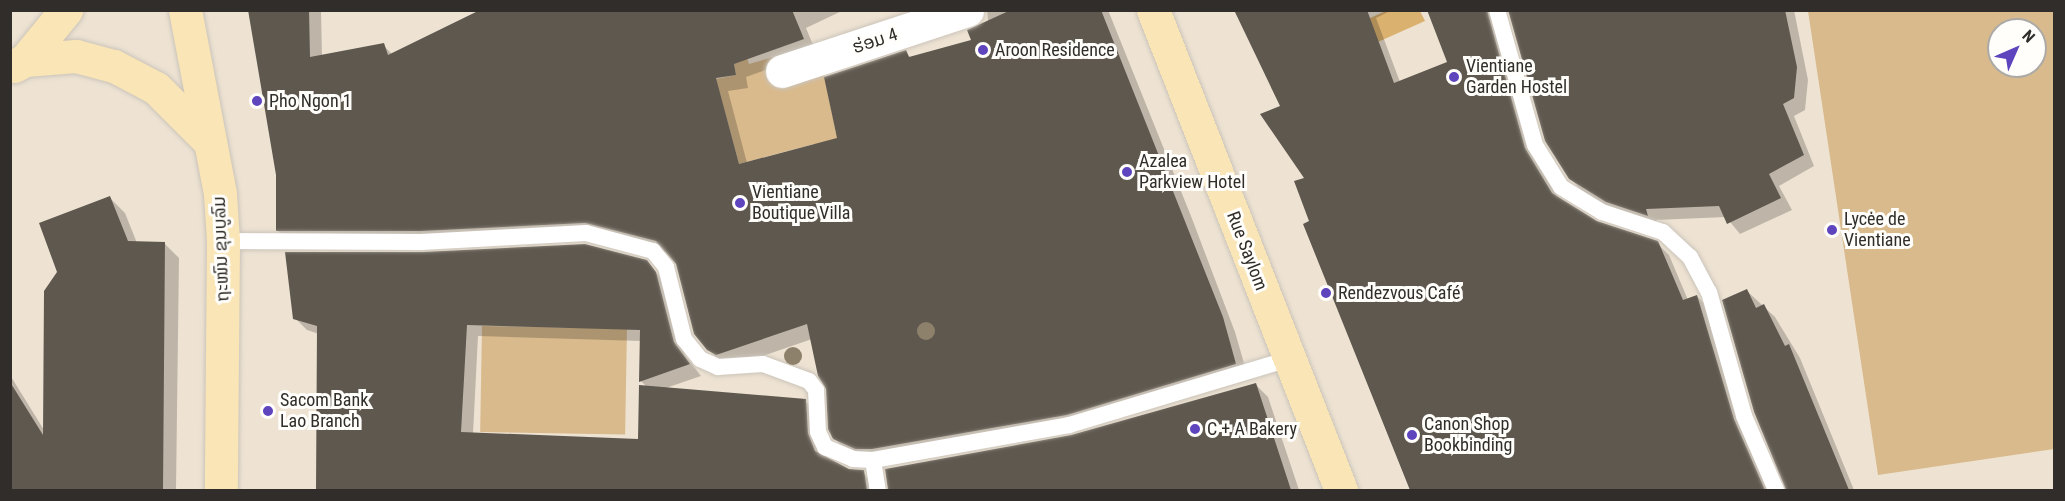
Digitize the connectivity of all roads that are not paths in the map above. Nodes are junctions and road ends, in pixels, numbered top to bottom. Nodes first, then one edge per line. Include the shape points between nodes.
1 (66, 10) edge
2 (185, 10) edge
3 (967, 10) edge
4 (1153, 10) edge
5 (1497, 10) edge
6 (18, 64) edge
7 (782, 71) dead end
8 (210, 142) junction
9 (223, 241) junction
10 (1289, 359) junction
11 (873, 460) junction
12 (221, 490) edge
13 (878, 490) edge
14 (1341, 490) edge
15 (1776, 490) edge

1 - 6 street
2 - 8 street, ຖະໜົນ ຂຸນບູລົມ
3 - 7 street, ຮ່ອມ 4
4 - 10 street, Rue Saylom
5 - 15 lane via 1534,145 1561,187 1602,212 1663,232 1690,257 1709,292 1744,416
6 - 8 street via 76,56 114,66 156,88
8 - 9 street, ຖະໜົນ ຂຸນບູລົມ
9 - 11 lane via 421,242 586,232 653,251 666,267 684,339 700,359 718,367 763,364 809,381 816,390 818,432 825,447 853,459
9 - 12 street, ຖະໜົນ ຂຸນບູລົມ
10 - 11 lane via 1069,425
10 - 14 street, Rue Saylom
11 - 13 lane

